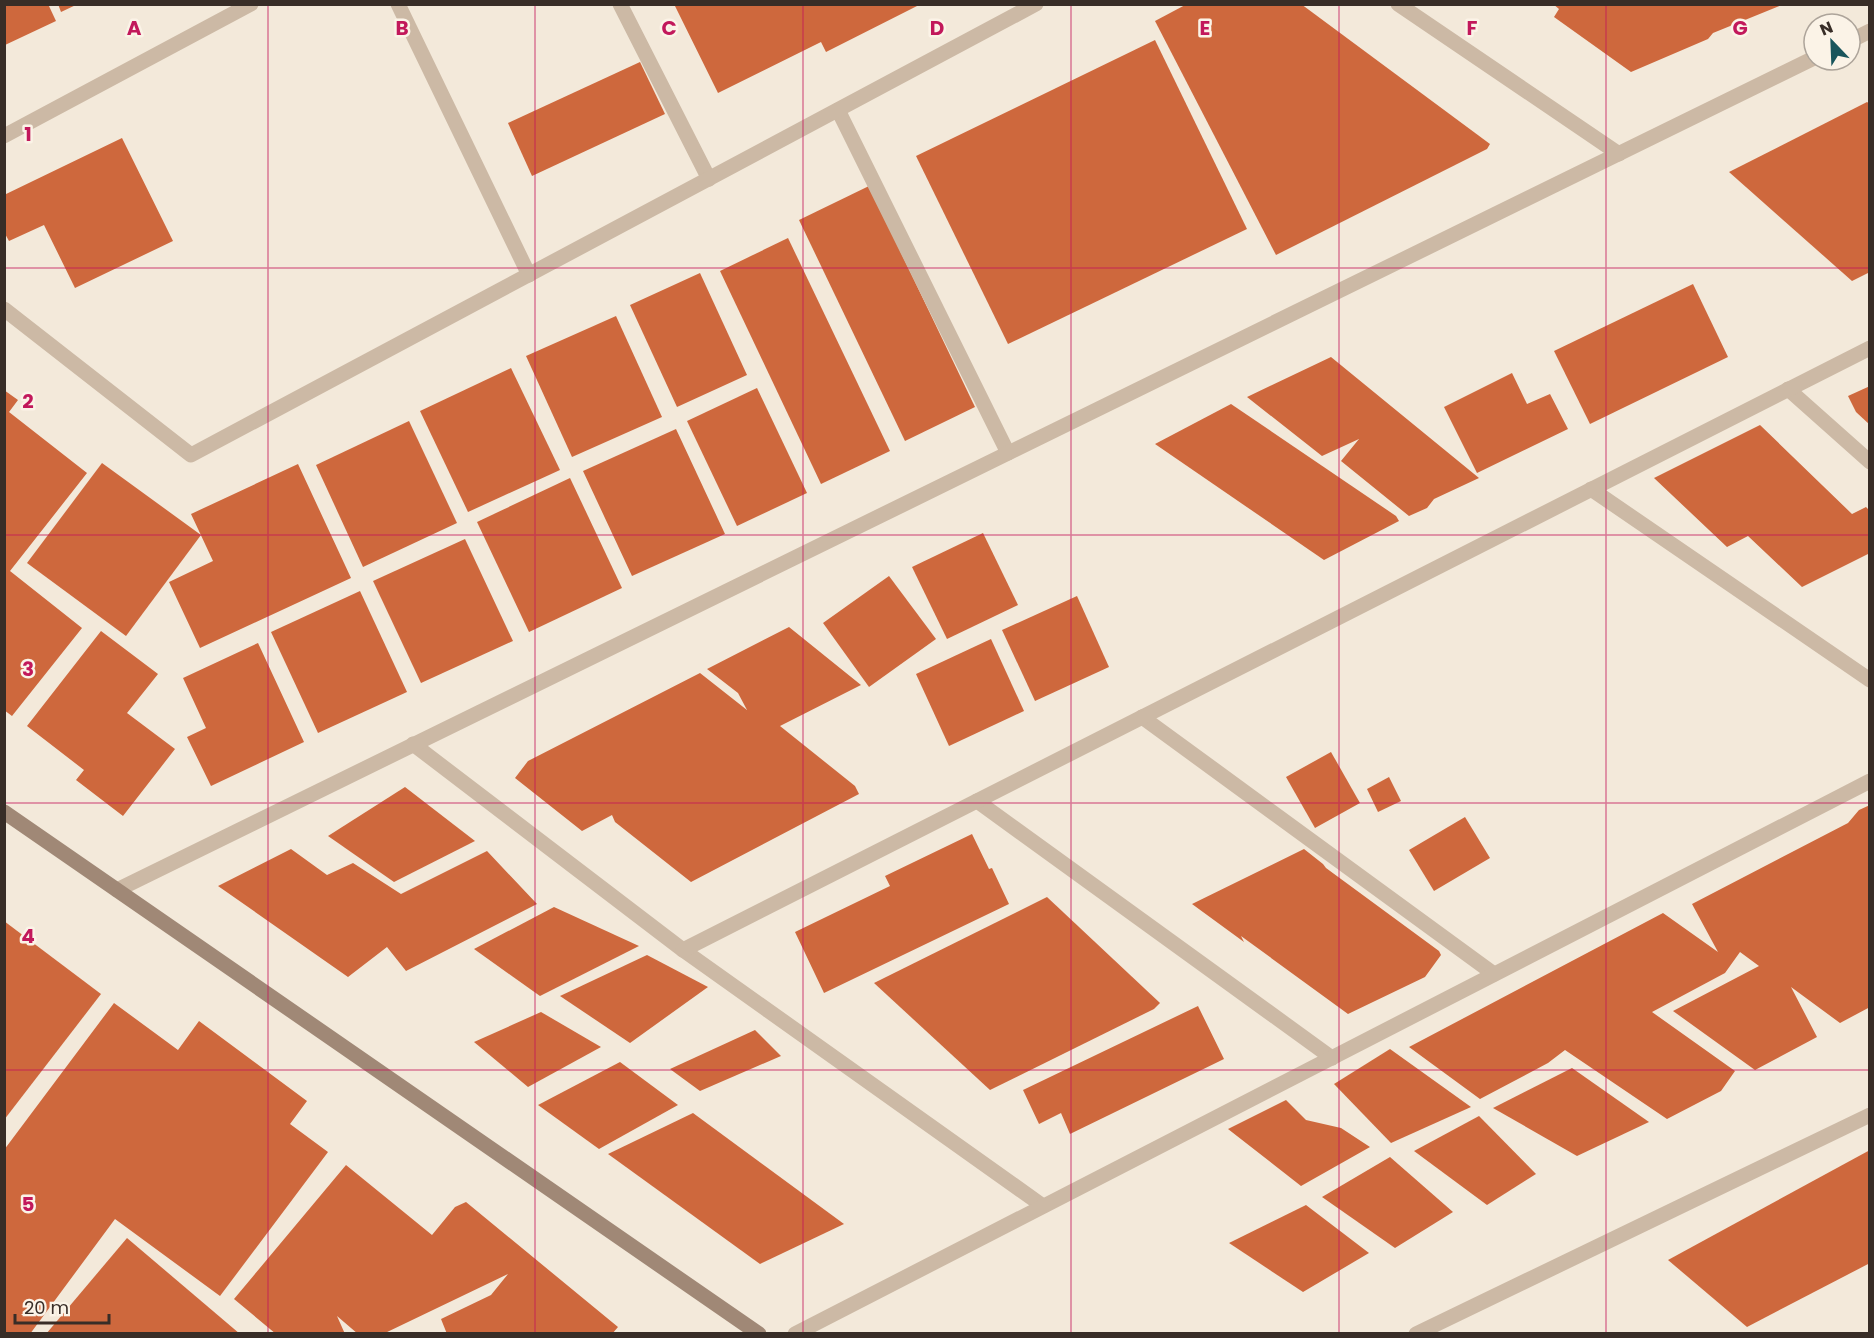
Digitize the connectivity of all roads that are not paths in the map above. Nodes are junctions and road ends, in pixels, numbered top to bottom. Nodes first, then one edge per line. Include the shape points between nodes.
1 (251, 4) edge
2 (398, 4) edge
3 (620, 4) edge
4 (1036, 4) edge
5 (1398, 4) edge
6 (1802, 64) edge
7 (838, 110) junction
8 (4, 136) edge
9 (1619, 154) junction
10 (709, 179) junction
11 (529, 275) junction
12 (4, 309) edge
13 (1869, 348) edge
14 (1788, 389) junction
15 (1008, 453) junction
16 (1869, 462) edge
17 (1592, 489) junction
18 (1869, 680) edge
19 (1142, 717) junction
20 (413, 744) junction
21 (1869, 781) edge
22 (977, 801) junction
23 (4, 812) edge
24 (117, 890) junction
25 (683, 950) junction
26 (1494, 974) junction
27 (1332, 1058) junction
28 (1869, 1115) edge
29 (1042, 1206) junction
30 (759, 1334) edge
31 (795, 1334) edge
32 (1416, 1334) edge

1 - 8 street
2 - 11 street
3 - 10 street
4 - 7 street
5 - 9 street
6 - 9 street
7 - 10 street
7 - 15 street
9 - 15 street
10 - 11 street
11 - 12 street via 191,455
13 - 14 street
14 - 16 street
14 - 17 street
15 - 20 street
17 - 18 street
17 - 19 street
19 - 22 street
19 - 26 street
20 - 24 street
20 - 25 street
21 - 26 street
22 - 25 street
22 - 27 street
23 - 24 street
24 - 30 street
25 - 29 street
26 - 27 street
27 - 29 street
28 - 32 street
29 - 31 street

